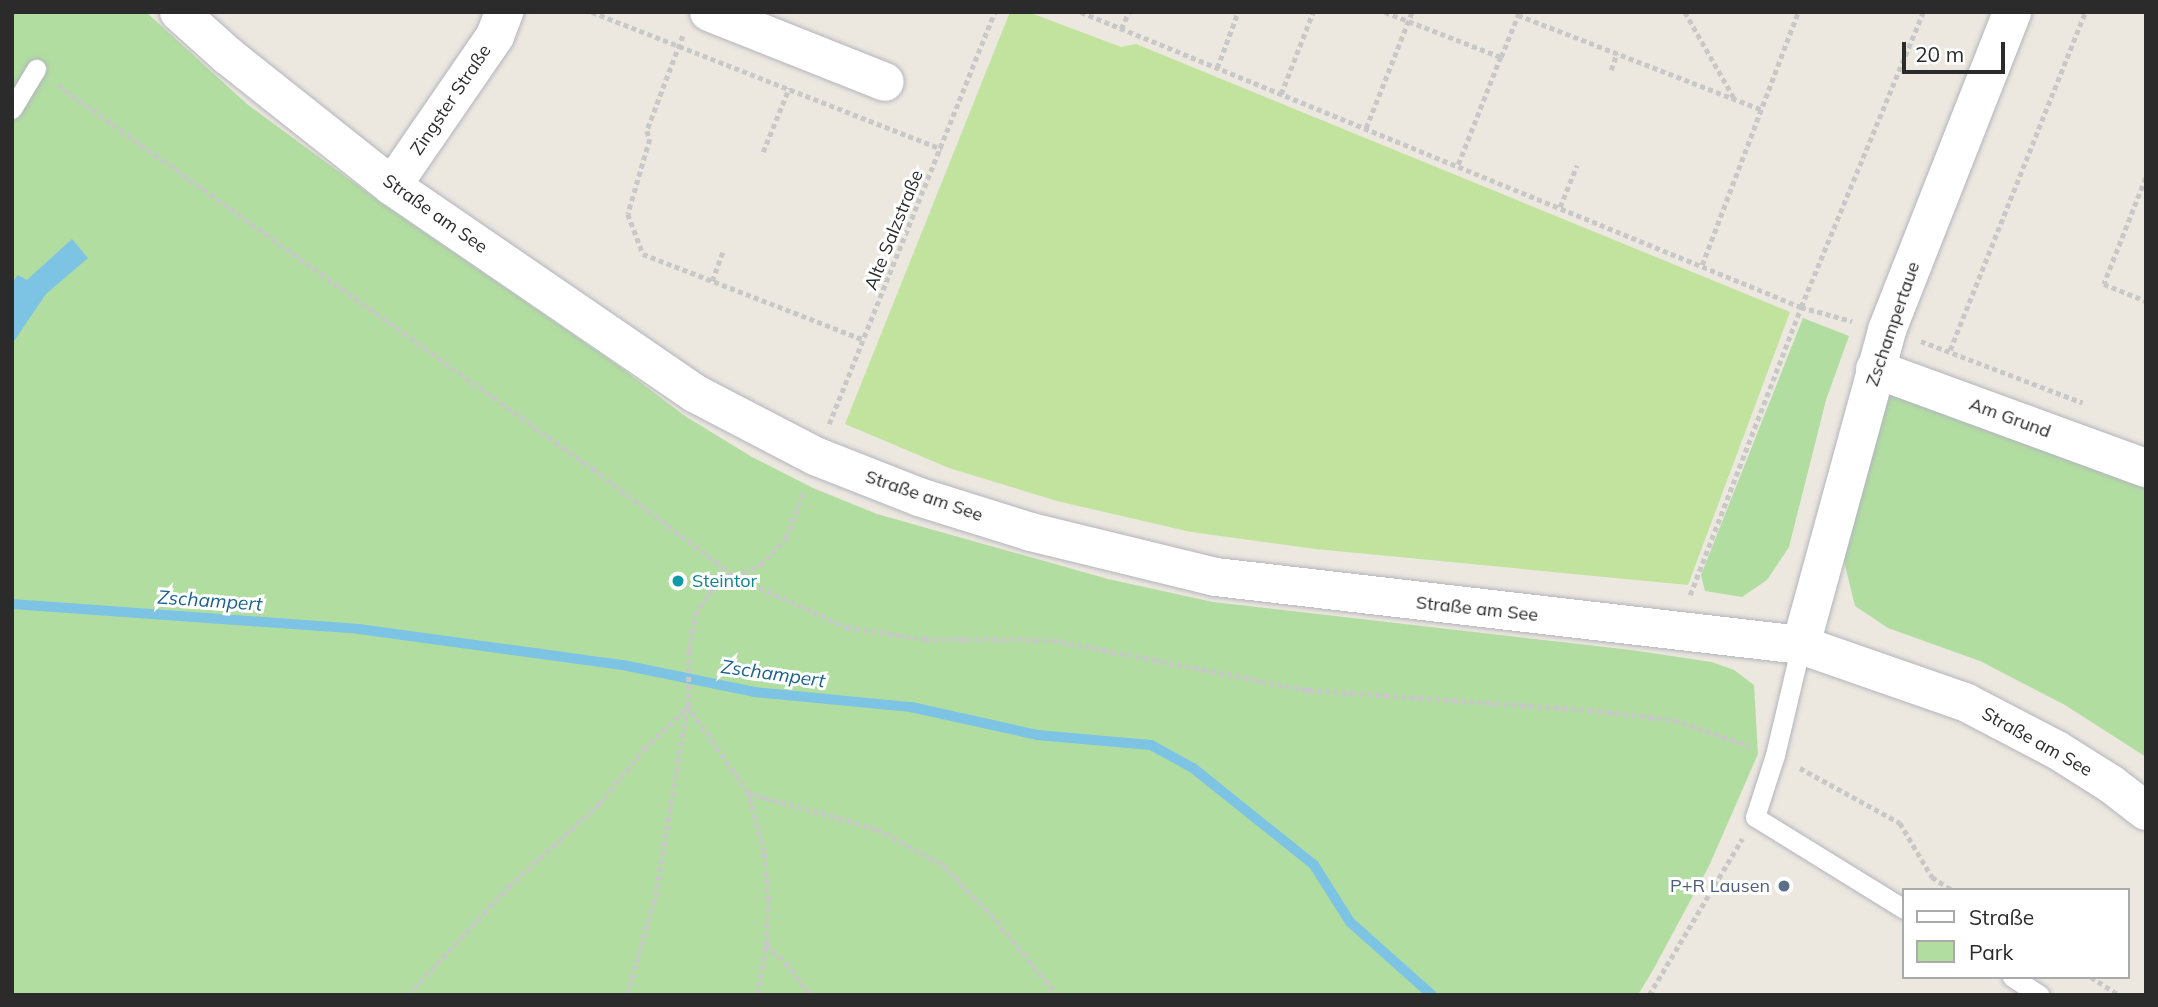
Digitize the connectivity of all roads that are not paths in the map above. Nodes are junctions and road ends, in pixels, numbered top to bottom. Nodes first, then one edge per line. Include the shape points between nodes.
1 (179, 12) edge
2 (504, 12) edge
3 (2012, 12) edge
4 (698, 18) edge
5 (36, 69) road end
6 (885, 82) dead end
7 (12, 109) edge
8 (392, 186) junction
9 (1875, 369) junction
10 (2146, 468) edge
11 (1801, 645) junction
12 (2146, 811) edge
13 (1902, 908) edge
14 (2015, 979) edge
15 (2040, 995) edge

1 - 8 main road, Straße am See
2 - 8 main road, Zingster Straße via 495,36
3 - 9 main road, Zschampertaue
4 - 6 main road
5 - 7 lane
8 - 11 main road, Straße am See via 696,394 815,456 1031,533 1216,577
9 - 10 main road, Am Grund
9 - 11 main road, Zschampertaue
11 - 12 main road, Straße am See via 1965,702 2057,750
11 - 13 lane via 1755,817
14 - 15 lane

